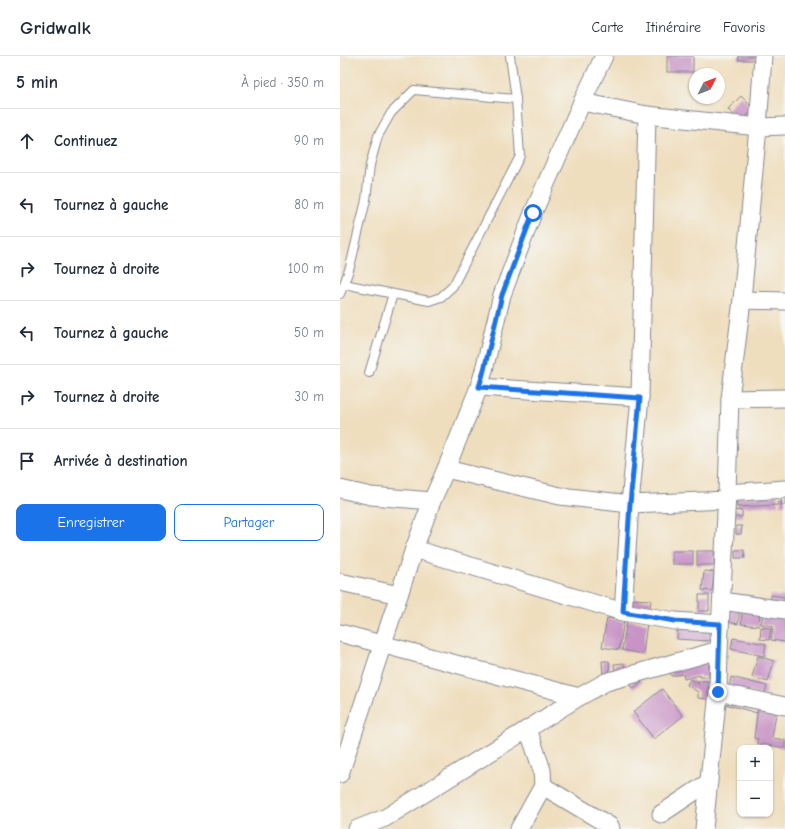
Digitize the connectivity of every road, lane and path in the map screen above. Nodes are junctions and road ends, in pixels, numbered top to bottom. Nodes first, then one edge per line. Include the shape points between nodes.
1 (510, 56) edge
2 (763, 56) edge
3 (599, 60) edge
4 (516, 99) junction
5 (582, 102) junction
6 (647, 115) junction
7 (785, 126) edge
8 (758, 127) junction
9 (344, 284) junction
10 (340, 294) edge
11 (393, 294) junction
12 (742, 300) junction
13 (785, 301) edge
14 (369, 373) dead end
15 (479, 387) junction
16 (640, 398) junction
17 (785, 398) edge
18 (730, 399) junction
19 (446, 469) junction
20 (340, 489) edge
21 (785, 489) edge
22 (727, 496) junction
23 (432, 501) junction
24 (630, 504) junction
25 (414, 550) junction
26 (340, 582) edge
27 (399, 595) junction
28 (722, 601) junction
29 (785, 610) edge
30 (623, 612) junction
31 (720, 624) junction
32 (340, 633) edge
33 (383, 644) junction
34 (719, 650) junction
35 (718, 692) junction
36 (580, 697) junction
37 (785, 706) edge
38 (528, 729) junction
39 (340, 774) edge
40 (708, 782) junction
41 (543, 786) junction
42 (661, 814) dead end
43 (357, 829) edge
44 (519, 829) edge
45 (611, 829) edge
46 (704, 829) edge

1 - 4 lane
2 - 8 street
3 - 5 street
4 - 9 lane via 414,90 391,114 378,136 370,165 366,200
4 - 11 lane via 520,156 453,286 441,297 429,301
5 - 6 street
5 - 15 street via 533,213 502,295
6 - 8 street
6 - 16 street
7 - 8 street
8 - 12 street
9 - 10 lane
9 - 11 lane
11 - 14 lane
12 - 13 street
12 - 18 street
15 - 16 street
15 - 19 street
16 - 24 street
17 - 18 street
18 - 22 street
19 - 23 street
19 - 24 street via 560,496
20 - 23 street via 371,496
21 - 22 street
22 - 24 street
22 - 28 street
23 - 25 street
24 - 30 street
25 - 27 street
25 - 30 street
26 - 27 street
27 - 33 street
28 - 29 street
28 - 31 street
30 - 31 street via 675,621
31 - 34 street
32 - 33 street
33 - 36 street
33 - 39 street
34 - 35 street
34 - 36 street via 606,682
35 - 37 street
35 - 40 street
36 - 38 street
38 - 41 street via 542,770
38 - 43 street via 385,818
40 - 42 street
40 - 46 street
41 - 44 street
41 - 45 street via 610,826

